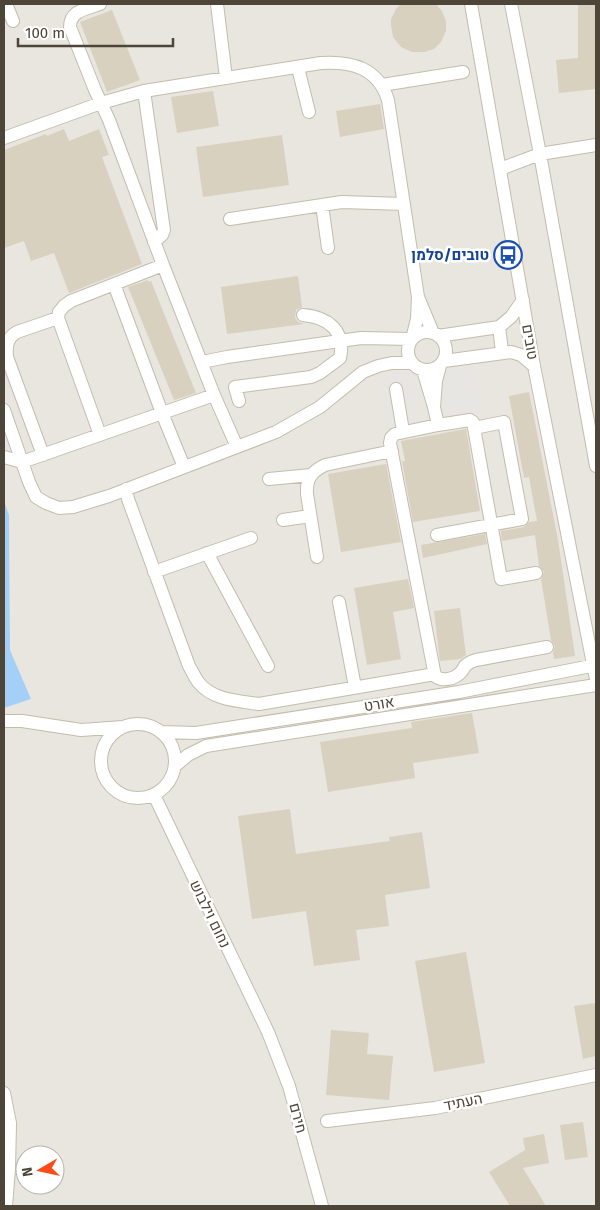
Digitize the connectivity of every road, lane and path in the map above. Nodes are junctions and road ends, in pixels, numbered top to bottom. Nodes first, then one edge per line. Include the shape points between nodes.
1 (6, 4) edge
2 (100, 4) edge
3 (217, 4) edge
4 (471, 4) edge
5 (511, 4) edge
6 (13, 21) dead end
7 (298, 68) junction
8 (463, 72) dead end
9 (226, 78) junction
10 (427, 78) junction
11 (382, 86) junction
12 (144, 91) junction
13 (430, 91) dead end
14 (101, 103) junction
15 (309, 112) dead end
16 (4, 138) edge
17 (596, 145) edge
18 (540, 154) junction
19 (500, 169) junction
20 (404, 204) junction
21 (322, 205) junction
22 (230, 218) dead end
23 (154, 242) junction
24 (328, 248) dead end
25 (163, 265) junction
26 (114, 284) junction
27 (418, 297) junction
28 (523, 300) junction
29 (303, 315) dead end
30 (58, 318) junction
31 (499, 327) junction
32 (435, 334) junction
33 (340, 340) junction
34 (410, 342) junction
35 (502, 352) junction
36 (202, 362) junction
37 (442, 363) junction
38 (378, 366) junction
39 (534, 366) junction
40 (417, 367) junction
41 (396, 389) dead end
42 (214, 395) junction
43 (239, 401) dead end
44 (434, 407) junction
45 (4, 410) edge
46 (162, 413) junction
47 (438, 425) junction
48 (474, 428) junction
49 (403, 431) junction
50 (100, 435) junction
51 (237, 447) junction
52 (392, 451) junction
53 (43, 454) junction
54 (4, 457) edge
55 (22, 462) junction
56 (596, 466) edge
57 (184, 467) junction
58 (311, 475) junction
59 (269, 479) dead end
60 (126, 489) junction
61 (310, 516) junction
62 (283, 520) dead end
63 (492, 525) junction
64 (436, 535) dead end
65 (251, 538) dead end
66 (207, 553) junction
67 (317, 557) dead end
68 (154, 572) junction
69 (536, 573) dead end
70 (339, 602) dead end
71 (547, 646) dead end
72 (268, 666) dead end
73 (595, 666) edge
74 (435, 674) junction
75 (596, 679) edge
76 (596, 684) edge
77 (354, 687) junction
78 (4, 721) edge
79 (125, 726) junction
80 (161, 732) junction
81 (175, 766) junction
82 (154, 795) junction
83 (268, 1032) joint
84 (596, 1075) edge
85 (4, 1093) edge
86 (328, 1121) dead end
87 (7, 1144) edge
88 (6, 1206) edge
89 (322, 1206) edge

1 - 6 street
2 - 14 street via 73,14 70,27
3 - 9 street
4 - 19 street, טובים
5 - 18 street
7 - 9 street
7 - 11 street via 329,62 353,64 367,71
7 - 15 street
8 - 10 street
9 - 12 street
10 - 11 street
10 - 13 street
11 - 20 street via 388,100
12 - 14 street
12 - 23 street via 164,230
14 - 16 street
14 - 23 street
17 - 18 street
18 - 19 street
18 - 56 street
19 - 28 street, טובים
20 - 21 street via 342,202
20 - 27 street
21 - 22 street
21 - 24 street
23 - 25 street
25 - 26 street
25 - 36 street
26 - 30 street via 71,301 59,312
26 - 46 street
27 - 32 street
27 - 34 street via 417,318
28 - 31 street
28 - 39 street, טובים
29 - 33 street via 332,324
30 - 50 street
30 - 53 street via 17,332 11,336 6,348
31 - 32 street
31 - 35 street
32 - 34 street via 423,332
32 - 37 street via 444,342 446,349
33 - 34 street via 401,338
33 - 36 street
33 - 43 street via 340,358 320,373 235,387
34 - 38 street
34 - 40 street via 408,358
35 - 37 street
35 - 39 street via 521,355
36 - 42 street
37 - 40 street via 429,371
37 - 44 street via 436,381
38 - 40 street via 392,363
38 - 51 street via 363,372 320,407 276,432
39 - 73 street, טובים
40 - 44 street
41 - 49 street
42 - 46 street
42 - 51 street
44 - 47 street
45 - 55 street
46 - 50 street
46 - 57 street
47 - 48 street via 470,420
47 - 49 street
48 - 63 street
48 - 63 street via 504,422 522,519
49 - 52 street via 391,438
50 - 53 street
51 - 57 street
52 - 58 street via 325,465
52 - 74 street
53 - 55 street
54 - 55 street
55 - 60 street via 36,497 59,508 73,508
57 - 60 street
58 - 59 street
58 - 61 street via 306,484
60 - 68 street
61 - 62 street
61 - 67 street
63 - 64 street
63 - 69 street via 501,579
65 - 66 street
66 - 68 street
66 - 72 street
68 - 77 street via 188,666 200,684 216,695 258,704
70 - 77 street
71 - 74 street via 476,660 466,664 456,676 443,680
73 - 75 street, טובים
73 - 80 street, אורט via 459,692 196,733
74 - 77 street
76 - 81 street, אורט via 206,746 188,754
78 - 79 street via 81,730
79 - 80 street via 148,725
79 - 82 street via 111,737 102,752 104,776 120,794 143,799
80 - 81 street via 173,747
81 - 82 street via 171,780
82 - 83 street, נחום וילבוש
83 - 89 street, חירם via 289,1086
84 - 86 street, העתיד via 435,1108
85 - 87 street via 10,1123
87 - 88 street

